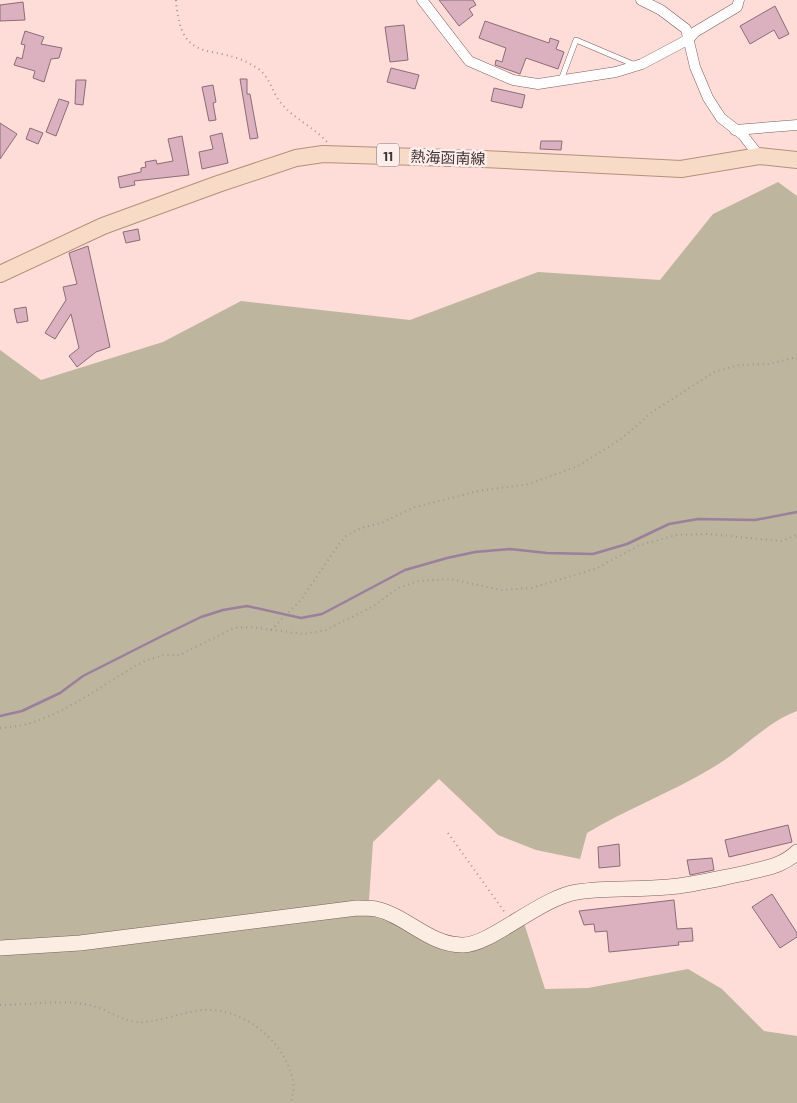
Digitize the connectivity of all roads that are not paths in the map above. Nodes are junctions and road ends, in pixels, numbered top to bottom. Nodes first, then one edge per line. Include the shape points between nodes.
1 (422, 0) edge
2 (641, 0) edge
3 (740, 0) edge
4 (689, 39) junction
5 (636, 66) junction
6 (561, 80) junction
7 (797, 125) edge
8 (735, 130) junction
9 (758, 156) junction
10 (797, 160) edge
11 (0, 274) edge
12 (794, 857) edge
13 (0, 948) edge

1 - 6 street via 468,61 520,81 538,84
2 - 4 street via 684,26
3 - 4 street via 737,7
4 - 5 street
4 - 8 street via 702,87 721,118
5 - 6 street
5 - 6 lane via 576,40
7 - 8 street
8 - 9 street
9 - 10 main road, 熱海函南線 / 11
9 - 11 main road, 熱海函南線 / 11 via 680,170 334,153 296,158 74,237
12 - 13 street via 699,883 560,895 480,941 464,946 443,943 375,909 357,908 80,943

